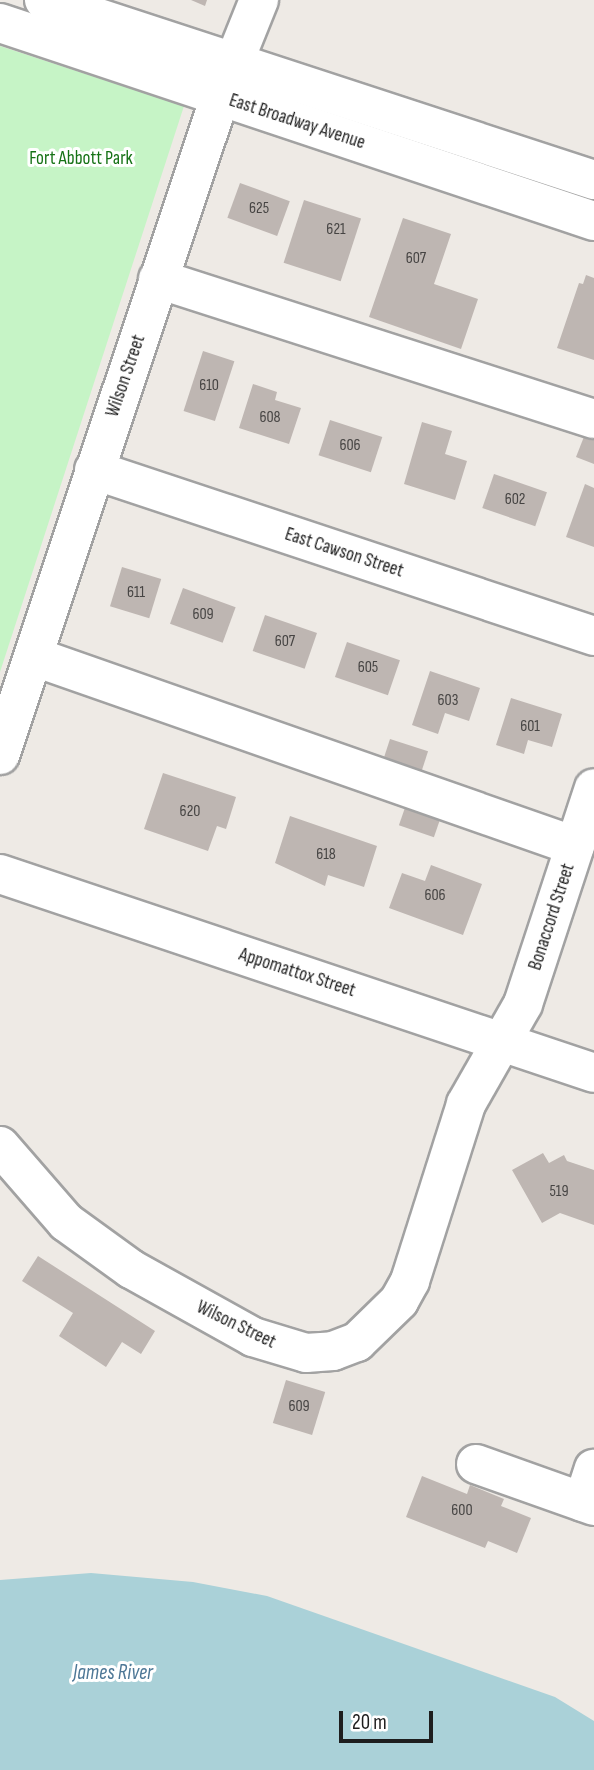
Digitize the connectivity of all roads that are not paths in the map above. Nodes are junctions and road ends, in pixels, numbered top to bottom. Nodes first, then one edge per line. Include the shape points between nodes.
1 (44, 0) edge
2 (259, 0) edge
3 (0, 23) edge
4 (227, 80) junction
5 (594, 180) edge
6 (594, 221) edge
7 (158, 279) junction
8 (594, 419) edge
9 (94, 470) junction
10 (594, 636) edge
11 (35, 657) junction
12 (0, 755) edge
13 (594, 788) edge
14 (575, 846) junction
15 (0, 874) edge
16 (500, 1041) junction
17 (594, 1073) edge
18 (0, 1146) edge
19 (476, 1464) dead end
20 (590, 1492) edge

1 - 4 street, East Broadway Avenue
2 - 4 street, Wilson Street
3 - 4 street, East Broadway Avenue
4 - 5 street, East Broadway Avenue
4 - 6 street, East Broadway Avenue
4 - 7 street, Wilson Street
7 - 8 street
7 - 9 street, Wilson Street
9 - 10 street, East Cawson Street
9 - 11 street, Wilson Street
11 - 12 street, Wilson Street
11 - 14 street
13 - 14 street, Bonaccord Street
14 - 16 street, Bonaccord Street via 523,1004
15 - 16 street, Appomattox Street
16 - 17 street, Appomattox Street
16 - 18 street, Wilson Street via 466,1104 410,1281 380,1322 356,1342 333,1351 306,1353 272,1346 131,1269 66,1222
19 - 20 street

